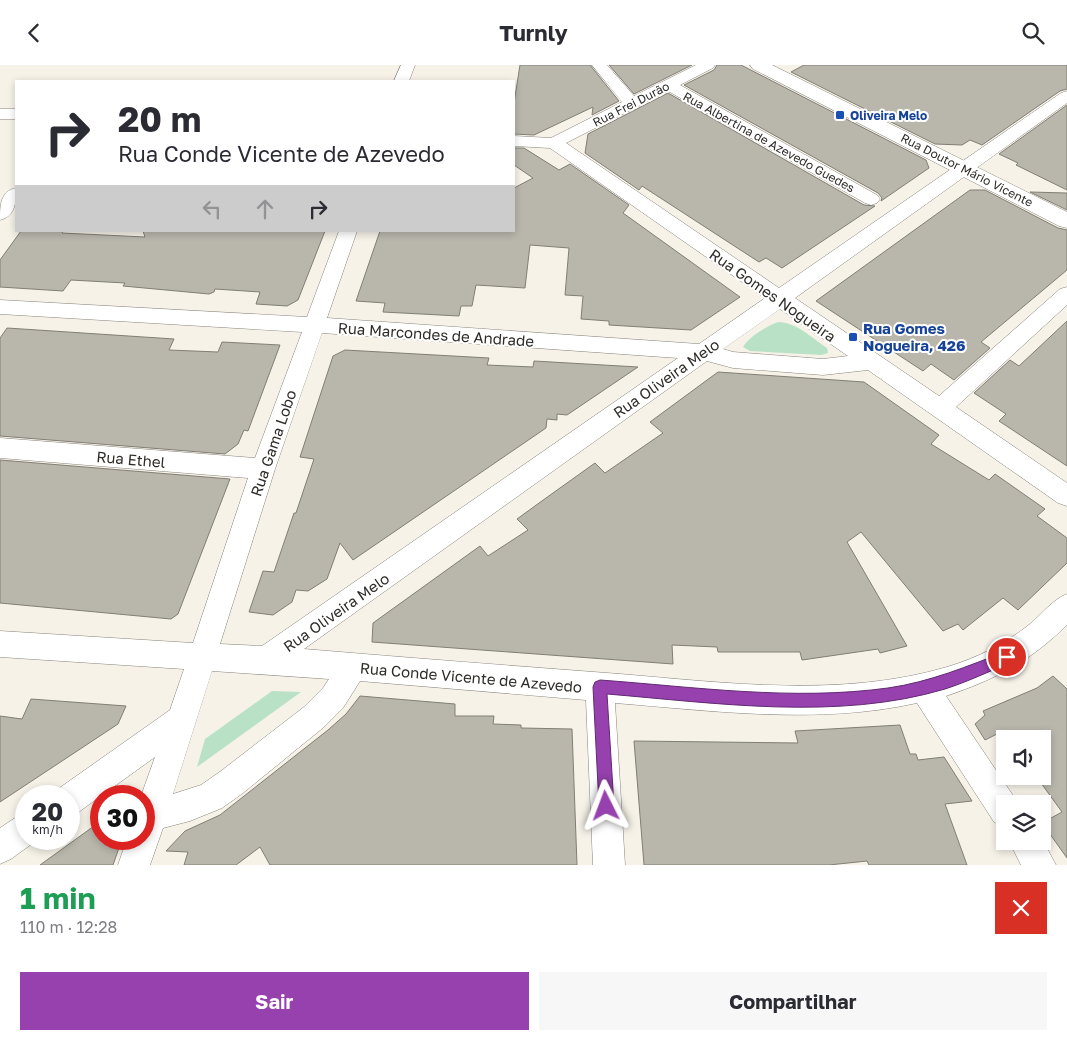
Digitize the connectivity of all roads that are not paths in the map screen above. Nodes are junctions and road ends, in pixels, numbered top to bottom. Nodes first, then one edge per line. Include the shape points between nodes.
1 (408, 65) edge
2 (599, 65) edge
3 (708, 65) edge
4 (759, 65) edge
5 (402, 80) edge
6 (668, 85) junction
7 (1067, 96) edge
8 (631, 103) junction
9 (0, 113) edge
10 (15, 114) edge
11 (515, 141) edge
12 (554, 143) junction
13 (965, 168) junction
14 (15, 194) edge
15 (871, 199) dead end
16 (0, 214) edge
17 (1067, 221) edge
18 (348, 232) edge
19 (1067, 295) edge
20 (779, 299) junction
21 (0, 307) edge
22 (315, 325) junction
23 (702, 353) junction
24 (871, 362) junction
25 (939, 409) junction
26 (0, 448) edge
27 (262, 469) junction
28 (1067, 496) edge
29 (1067, 607) edge
30 (0, 644) edge
31 (201, 656) junction
32 (266, 660) junction
33 (353, 667) junction
34 (600, 687) junction
35 (923, 687) junction
36 (181, 720) junction
37 (80, 792) edge
38 (996, 797) edge
39 (155, 802) edge
40 (155, 825) edge
41 (15, 837) edge
42 (0, 848) edge
43 (139, 850) edge
44 (1031, 850) edge
45 (134, 865) edge
46 (609, 865) edge
47 (1040, 865) edge

1 - 5 street
2 - 8 street
3 - 6 street, Rua Frei Durão
4 - 13 street, Rua Doutor Mário Vicente
6 - 8 street, Rua Frei Durão
6 - 15 street, Rua Albertina de Azevedo Guedes
7 - 13 street, Rua Oliveira Melo
8 - 12 street, Rua Frei Durão
9 - 10 street
11 - 12 street
12 - 20 street, Rua Gomes Nogueira
13 - 17 street, Rua Doutor Mário Vicente
13 - 20 street, Rua Oliveira Melo
14 - 16 street
18 - 22 street, Rua Gama Lobo
19 - 25 street
20 - 23 street, Rua Oliveira Melo
20 - 24 street, Rua Gomes Nogueira
21 - 22 street, Rua Marcondes de Andrade
22 - 23 street, Rua Marcondes de Andrade
22 - 27 street, Rua Gama Lobo
23 - 24 street, Rua Marcondes de Andrade via 733,360 822,367
23 - 32 street, Rua Oliveira Melo
24 - 25 street, Rua Gomes Nogueira
25 - 28 street, Rua Gomes Nogueira
26 - 27 street, Rua Ethel
27 - 31 street, Rua Gama Lobo
29 - 35 street, Rua Conde Vicente de Azevedo via 1040,633 1007,657 972,673
30 - 31 street, Rua Conde Vicente de Azevedo
31 - 32 street, Rua Conde Vicente de Azevedo
31 - 36 street, Rua Gama Lobo
32 - 33 street, Rua Conde Vicente de Azevedo
33 - 34 street, Rua Conde Vicente de Azevedo
33 - 40 street via 333,698 314,717 210,797
34 - 35 street, Rua Conde Vicente de Azevedo via 806,700 888,695
34 - 46 street
35 - 38 street
36 - 37 street
36 - 39 street, Rua Gama Lobo
41 - 42 street
43 - 45 street, Rua Gama Lobo
44 - 47 street

